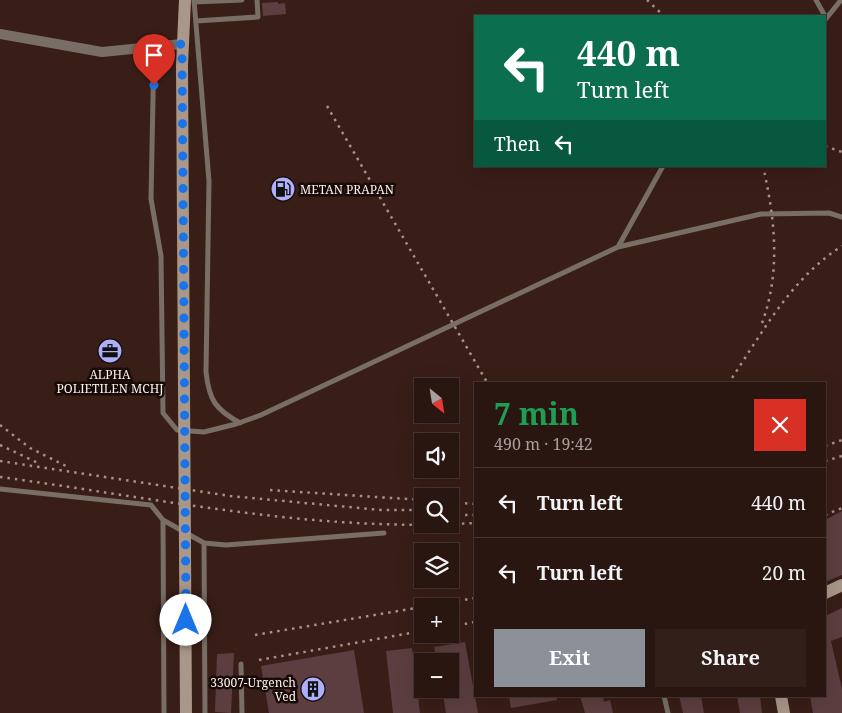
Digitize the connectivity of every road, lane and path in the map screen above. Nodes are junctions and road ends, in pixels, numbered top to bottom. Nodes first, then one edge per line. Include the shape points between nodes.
1 (242, 0) edge
2 (258, 0) edge
3 (816, 0) edge
4 (841, 0) edge
5 (191, 1) edge
6 (824, 15) edge
7 (826, 17) edge
8 (196, 21) junction
9 (0, 34) edge
10 (182, 44) junction
11 (154, 47) junction
12 (662, 167) edge
13 (842, 217) edge
14 (618, 247) junction
15 (240, 423) junction
16 (0, 489) edge
17 (163, 520) junction
18 (384, 533) dead end
19 (204, 543) junction
20 (842, 585) edge
21 (826, 593) edge
22 (241, 664) dead end
23 (664, 697) edge
24 (781, 697) edge
25 (164, 713) edge
26 (186, 713) edge
27 (205, 713) edge
28 (242, 713) edge
29 (668, 713) edge
30 (784, 713) edge

1 - 5 lane
2 - 8 lane via 258,17
3 - 6 lane
4 - 7 lane
5 - 8 lane
5 - 10 main road
8 - 15 lane via 209,181 208,393 221,412
9 - 11 street via 102,52
10 - 11 street
10 - 26 main road
11 - 15 lane via 151,199 161,256 163,414 176,430 204,432
12 - 14 lane
13 - 14 lane via 829,213 761,214
14 - 15 lane
16 - 17 lane via 151,505
17 - 19 lane
17 - 25 lane
18 - 19 lane via 226,545
19 - 27 lane
20 - 21 main road
22 - 28 lane
23 - 29 lane
24 - 30 main road

